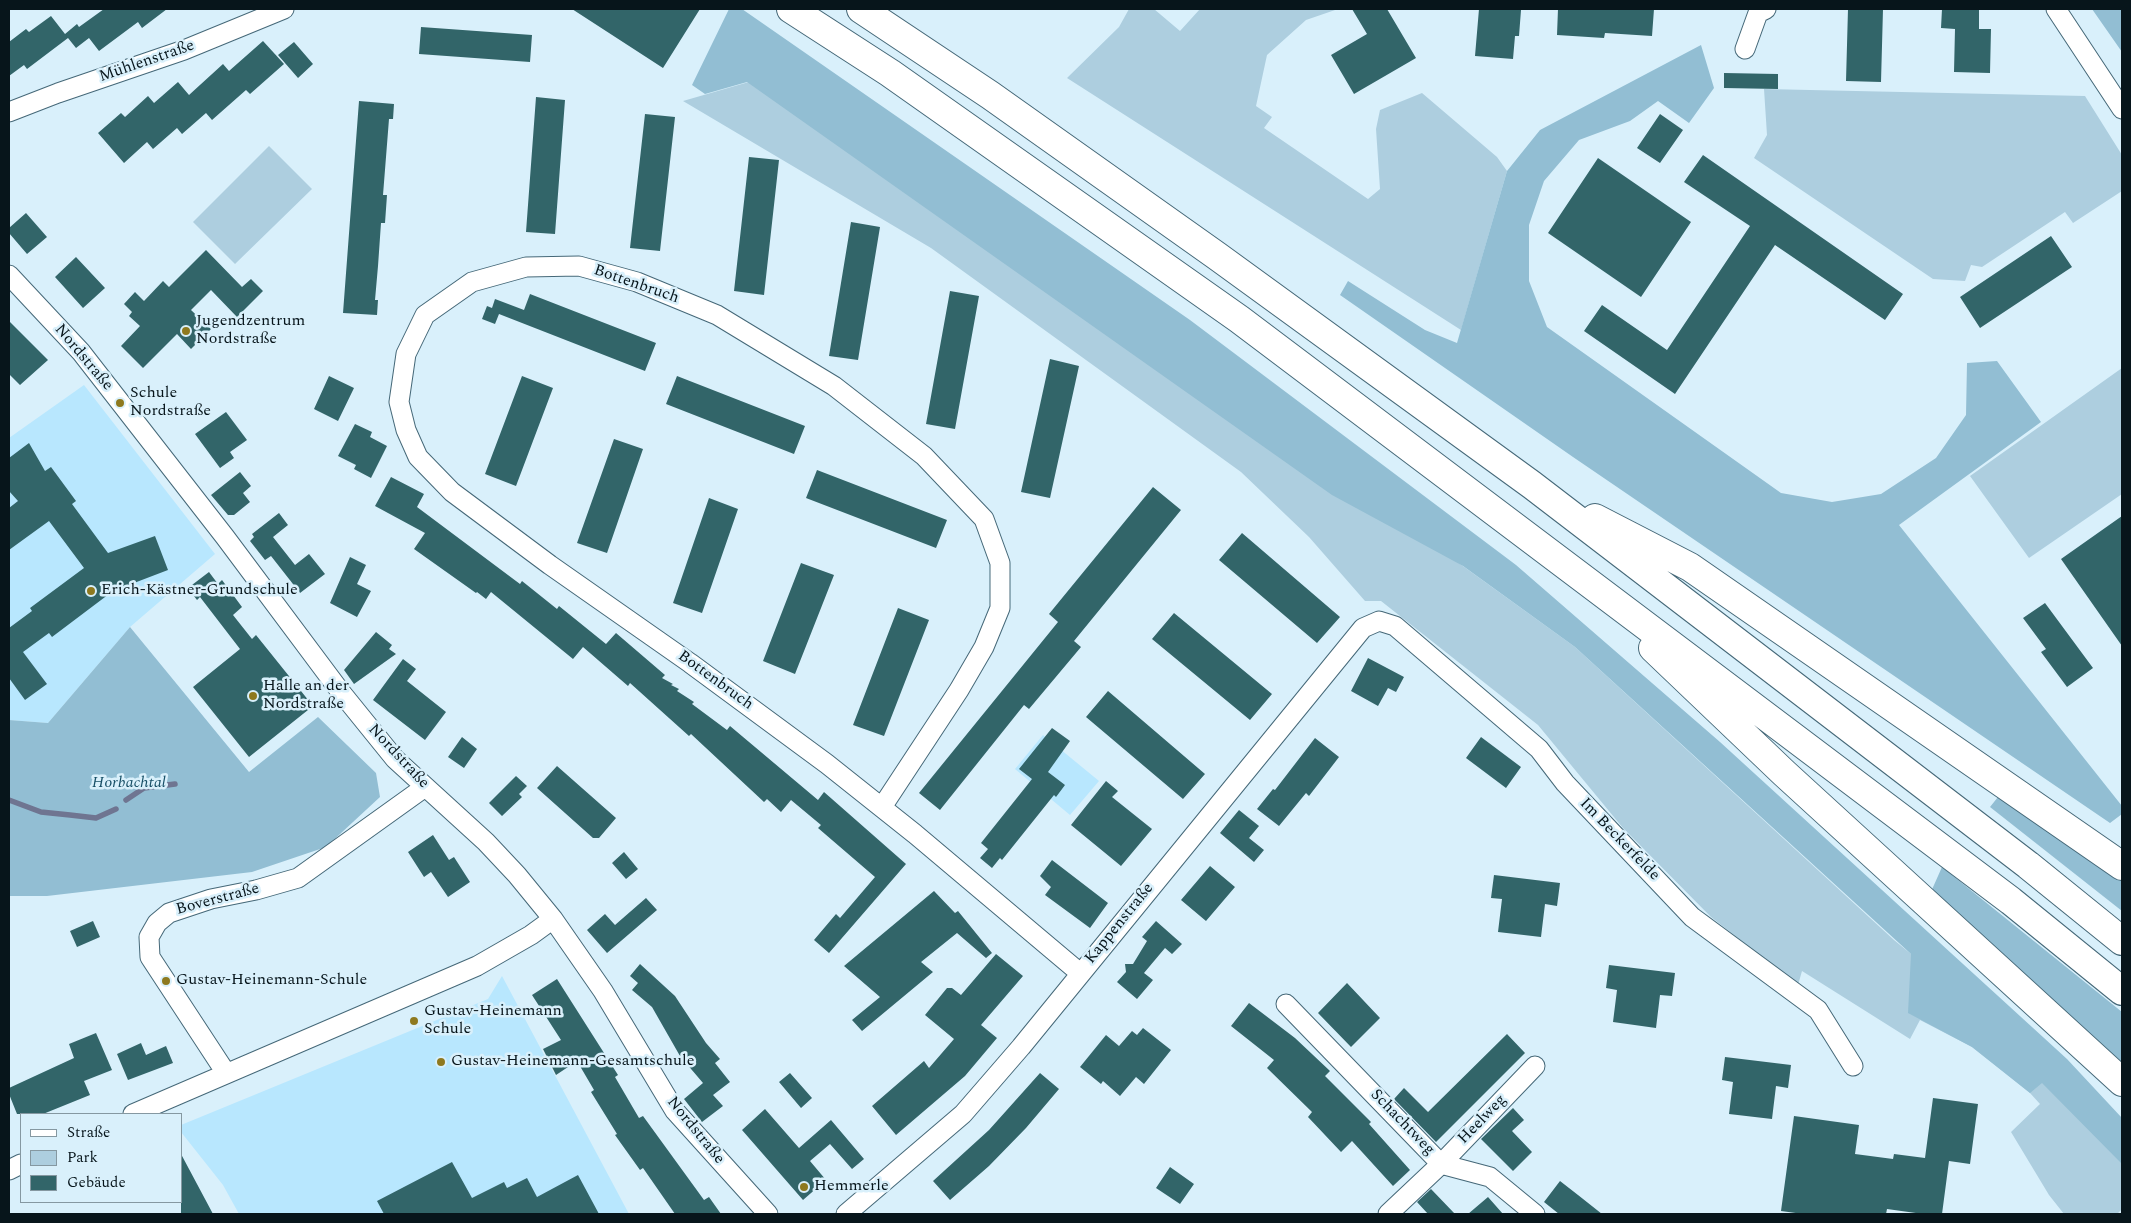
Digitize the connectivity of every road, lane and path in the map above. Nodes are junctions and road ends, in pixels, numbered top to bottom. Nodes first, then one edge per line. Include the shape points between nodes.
1 (284, 9) edge
2 (790, 9) edge
3 (861, 9) edge
4 (1766, 9) edge
5 (2056, 9) edge
6 (1745, 49) dead end
7 (2122, 109) edge
8 (9, 112) edge
9 (9, 275) edge
10 (1532, 485) junction
11 (1571, 568) junction
12 (1379, 621) joint
13 (425, 787) junction
14 (882, 807) junction
15 (2122, 866) edge
16 (553, 919) junction
17 (2122, 941) edge
18 (1080, 973) junction
19 (2122, 991) edge
20 (1286, 1004) dead end
21 (1535, 1066) dead end
22 (1853, 1066) dead end
23 (226, 1073) junction
24 (2122, 1082) edge
25 (135, 1113) edge
26 (1441, 1164) junction
27 (768, 1214) edge
28 (846, 1214) edge
29 (1388, 1214) edge
30 (1535, 1214) edge

1 - 8 street, Mühlenstraße via 184,50
2 - 11 highway via 890,73 1239,319
3 - 10 highway via 990,95 1218,256
4 - 6 street via 1758,13
5 - 7 street
9 - 13 street, Nordstraße via 81,352 340,691 396,759
10 - 15 highway via 1690,567
10 - 17 highway via 2028,865
11 - 19 highway via 2011,901
11 - 24 highway via 1784,774
12 - 18 street, Kappenstraße via 1363,628
12 - 22 street, Im Beckerfelde via 1395,626 1539,749 1565,783 1692,917 1818,1010
13 - 16 street, Nordstraße via 486,842
13 - 23 street, Boverstraße via 298,878 211,898 169,913 157,923 149,937 150,957
14 - 14 street, Bottenbruch via 828,764 452,492 418,457 406,430 399,402 405,359 425,315 472,282 526,268 578,266 637,282 717,315 834,386 924,456 984,519 1000,563 1000,608 984,647 964,681
14 - 18 street, Bottenbruch
16 - 23 street via 477,966
16 - 27 street, Nordstraße via 603,991 675,1111
18 - 28 street, Kappenstraße via 963,1114
20 - 26 street, Schachtweg
21 - 26 street, Heelweg
23 - 25 street
26 - 29 street, Heelweg
26 - 30 street, Schachtweg via 1490,1177

